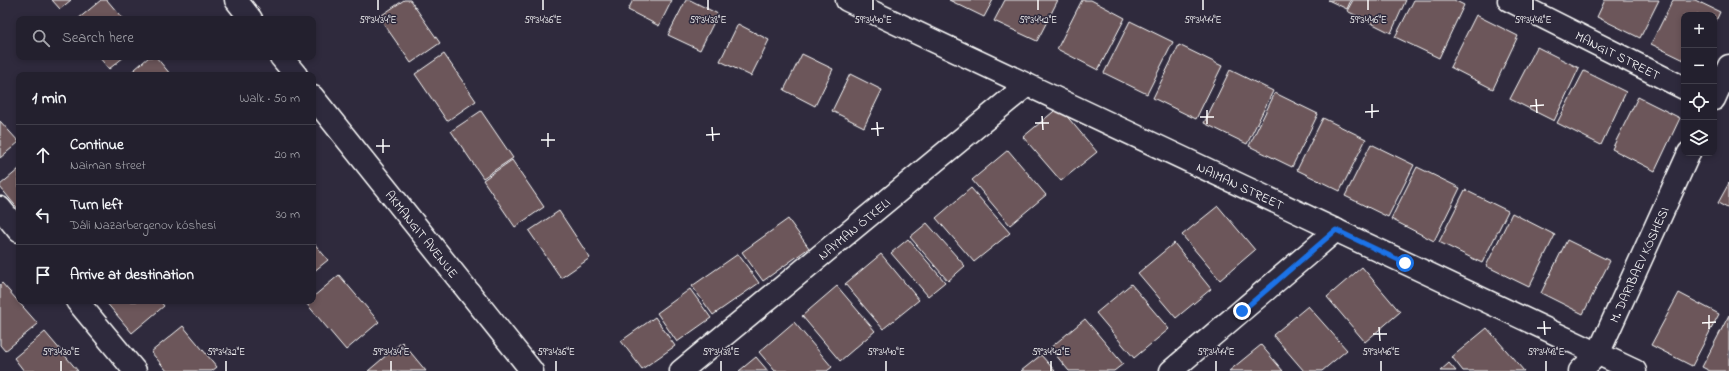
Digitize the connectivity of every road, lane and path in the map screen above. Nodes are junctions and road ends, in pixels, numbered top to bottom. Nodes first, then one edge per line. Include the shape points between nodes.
1 (236, 0) edge
2 (847, 0) edge
3 (1509, 0) edge
4 (249, 16) edge
5 (284, 60) edge
6 (1729, 66) edge
7 (294, 72) edge
8 (1027, 85) junction
9 (1681, 86) edge
10 (1717, 92) edge
11 (316, 101) edge
12 (1717, 104) edge
13 (1729, 110) edge
14 (1688, 156) edge
15 (0, 208) edge
16 (16, 227) edge
17 (1336, 230) junction
18 (79, 304) edge
19 (1598, 354) junction
20 (135, 371) edge
21 (532, 371) edge
22 (681, 371) edge
23 (1171, 371) edge
24 (1580, 371) edge
25 (1635, 371) edge

1 - 4 street
2 - 8 street, NAIMAN STREET
3 - 9 street, MANGIT STREET
5 - 7 street
6 - 10 street
8 - 17 street, NAIMAN STREET
8 - 22 street, NAYMAN ÓTKELI
11 - 21 street, AKMANGIT AVENUE
12 - 13 street
14 - 19 street, M. DARIBAEV KÓSHESI
15 - 16 street
17 - 19 street, NAIMAN STREET
17 - 23 street
18 - 20 street
19 - 24 street, M. DARIBAEV KÓSHESI
19 - 25 street, NAIMAN STREET

